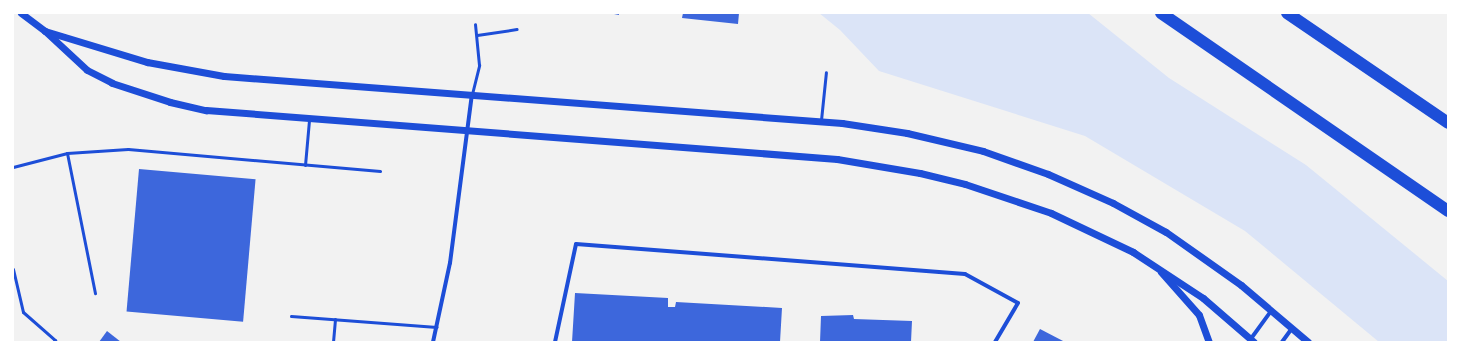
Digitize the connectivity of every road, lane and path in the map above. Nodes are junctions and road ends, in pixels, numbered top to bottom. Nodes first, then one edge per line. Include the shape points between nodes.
1 (21, 13) edge
2 (1161, 13) edge
3 (1287, 13) edge
4 (475, 24) dead end
5 (517, 29) dead end
6 (45, 31) junction
7 (477, 36) junction
8 (826, 72) dead end
9 (472, 94) junction
10 (309, 120) junction
11 (821, 121) junction
12 (1448, 123) edge
13 (467, 131) junction
14 (67, 153) junction
15 (305, 165) junction
16 (13, 167) edge
17 (380, 171) dead end
18 (1448, 211) edge
19 (1156, 266) junction
20 (13, 269) edge
21 (95, 293) dead end
22 (1272, 310) junction
23 (291, 316) dead end
24 (335, 319) junction
25 (437, 327) junction
26 (1292, 328) junction
27 (1251, 341) edge
28 (53, 342) edge
29 (333, 342) edge
30 (433, 342) edge
31 (555, 342) edge
32 (995, 342) edge
33 (1209, 342) edge
34 (1282, 342) edge
35 (1308, 342) edge

1 - 6 street
2 - 18 highway
3 - 12 highway
4 - 7 lane
5 - 7 lane
6 - 9 street via 184,70 224,76
6 - 10 street via 87,70 112,84 140,94 206,110
7 - 9 lane via 479,65
8 - 11 lane
9 - 11 street
9 - 13 street
10 - 13 street
10 - 15 lane
11 - 22 street via 907,133 983,151 1048,174 1113,203 1166,232
13 - 19 street via 837,159 920,173 1004,196 1051,213 1095,232
13 - 25 street via 450,263
14 - 15 lane via 128,149
14 - 16 lane
14 - 21 lane
15 - 17 lane
19 - 27 street via 1203,298
19 - 33 street via 1199,316
20 - 28 lane via 23,312 54,340
22 - 26 street
22 - 27 street
23 - 24 lane
24 - 25 lane
24 - 29 lane
25 - 30 street
26 - 34 street
26 - 35 street
31 - 32 street via 576,244 965,274 1018,303

